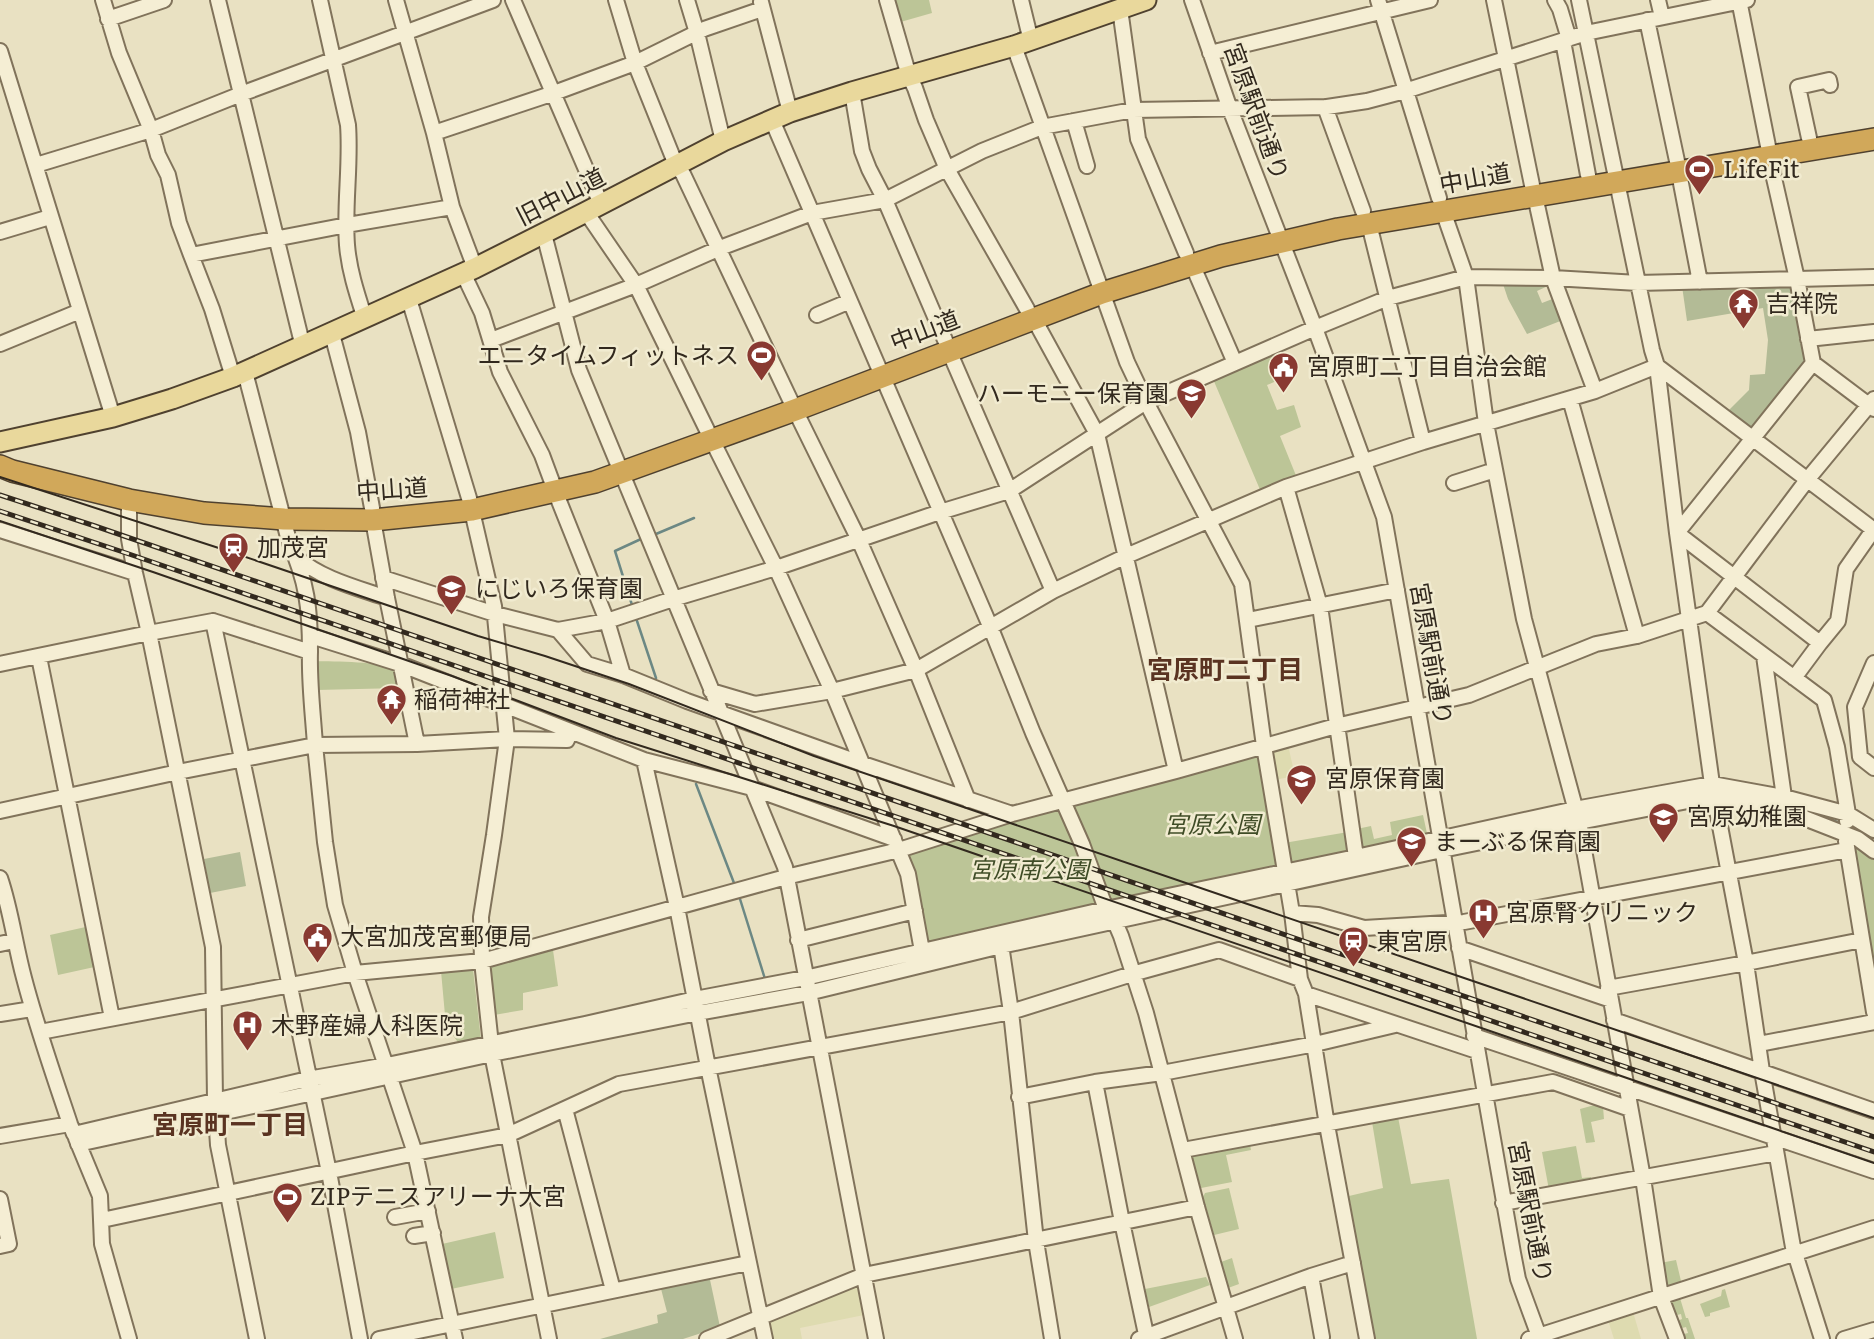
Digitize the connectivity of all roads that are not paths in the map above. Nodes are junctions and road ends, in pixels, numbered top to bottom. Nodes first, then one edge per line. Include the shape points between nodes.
1 (103, 0) edge
2 (164, 0) edge
3 (218, 0) edge
4 (320, 0) edge
5 (396, 0) edge
6 (493, 0) edge
7 (513, 0) edge
8 (616, 0) edge
9 (687, 0) edge
10 (887, 0) edge
11 (1021, 0) edge
12 (1146, 0) edge
13 (1192, 0) edge
14 (1430, 0) edge
15 (1494, 0) edge
16 (1555, 0) edge
17 (1580, 0) edge
18 (1658, 0) edge
19 (1742, 0) edge
20 (762, 3) edge
21 (1379, 6) edge
22 (1120, 9) junction
23 (1655, 18) junction
24 (108, 19) junction
25 (405, 32) junction
26 (697, 33) junction
27 (1586, 33) junction
28 (1566, 40) junction
29 (1022, 43) junction
30 (0, 51) edge
31 (1210, 53) junction
32 (1506, 58) junction
33 (334, 60) junction
34 (635, 63) junction
35 (909, 76) junction
36 (1830, 85) dead end
37 (1405, 91) junction
38 (852, 92) junction
39 (554, 93) junction
40 (241, 94) junction
41 (1325, 107) junction
42 (1230, 109) junction
43 (1133, 110) junction
44 (781, 116) junction
45 (1074, 121) junction
46 (1042, 127) junction
47 (1874, 128) edge
48 (151, 130) junction
49 (434, 133) junction
50 (1809, 138) junction
51 (1874, 139) edge
52 (723, 142) junction
53 (1768, 151) junction
54 (36, 165) junction
55 (676, 165) junction
56 (1087, 166) dead end
57 (1678, 167) junction
58 (947, 169) junction
59 (1588, 175) junction
60 (1615, 176) junction
61 (1534, 190) junction
62 (886, 200) junction
63 (1441, 205) junction
64 (452, 207) junction
65 (594, 208) junction
66 (812, 213) junction
67 (50, 217) junction
68 (1366, 217) junction
69 (347, 225) junction
70 (0, 232) edge
71 (544, 234) junction
72 (1278, 235) junction
73 (277, 239) junction
74 (720, 248) junction
75 (191, 255) junction
76 (1189, 259) junction
77 (469, 270) junction
78 (1466, 277) junction
79 (1874, 277) edge
80 (1553, 278) junction
81 (1797, 279) junction
82 (1700, 282) junction
83 (1638, 283) junction
84 (636, 285) junction
85 (1100, 288) junction
86 (1388, 298) junction
87 (409, 299) junction
88 (850, 301) junction
89 (80, 311) junction
90 (565, 313) junction
91 (1030, 314) junction
92 (817, 315) dead end
93 (365, 319) junction
94 (1315, 328) junction
95 (1874, 332) edge
96 (332, 334) junction
97 (1808, 339) junction
98 (491, 340) junction
99 (0, 344) edge
100 (947, 345) junction
101 (303, 347) junction
102 (1235, 363) junction
103 (1813, 363) junction
104 (1657, 366) junction
105 (880, 370) junction
106 (239, 375) junction
107 (1595, 391) junction
108 (1570, 399) junction
109 (1146, 402) junction
110 (793, 404) junction
111 (1872, 404) edge
112 (113, 416) junction
113 (1486, 423) junction
114 (1097, 434) junction
115 (709, 435) junction
116 (1753, 439) junction
117 (0, 442) edge
118 (1423, 442) junction
119 (0, 456) edge
120 (1363, 461) junction
121 (0, 466) edge
122 (620, 468) junction
123 (1495, 470) junction
124 (1807, 480) junction
125 (1454, 483) dead end
126 (554, 487) junction
127 (1286, 487) junction
128 (1009, 491) junction
129 (129, 500) junction
130 (470, 504) junction
131 (940, 512) junction
132 (282, 513) junction
133 (372, 514) junction
134 (1208, 520) junction
135 (1874, 529) edge
136 (0, 530) edge
137 (1677, 533) junction
138 (859, 540) junction
139 (296, 557) junction
140 (1124, 557) junction
141 (776, 568) junction
142 (135, 573) junction
143 (1734, 577) junction
144 (383, 578) junction
145 (1396, 590) junction
146 (1053, 591) junction
147 (387, 598) junction
148 (673, 598) junction
149 (1320, 606) junction
150 (1707, 613) junction
151 (495, 614) junction
152 (1689, 619) junction
153 (1248, 620) junction
154 (213, 621) junction
155 (607, 621) junction
156 (990, 626) junction
157 (558, 630) junction
158 (149, 633) junction
159 (1637, 635) junction
160 (311, 636) junction
161 (1821, 643) junction
162 (310, 652) junction
163 (1764, 656) junction
164 (38, 657) junction
165 (1874, 663) edge
166 (0, 664) edge
167 (400, 664) junction
168 (1538, 666) junction
169 (916, 670) junction
170 (623, 675) junction
171 (1794, 678) junction
172 (711, 691) junction
173 (832, 691) junction
174 (504, 706) junction
175 (1417, 708) junction
176 (722, 713) junction
177 (1336, 726) junction
178 (570, 732) junction
179 (506, 739) junction
180 (417, 744) junction
181 (315, 745) junction
182 (1264, 746) junction
183 (241, 760) junction
184 (644, 760) junction
185 (863, 764) junction
186 (1874, 768) edge
187 (1176, 771) junction
188 (178, 772) junction
189 (752, 788) junction
190 (1713, 790) junction
191 (68, 796) junction
192 (1784, 797) junction
193 (968, 800) junction
194 (1063, 801) junction
195 (0, 811) edge
196 (1012, 814) junction
197 (1577, 815) junction
198 (1846, 825) junction
199 (1874, 830) edge
200 (896, 844) junction
201 (1441, 844) junction
202 (1847, 850) junction
203 (1874, 851) edge
204 (1356, 857) junction
205 (1729, 872) junction
206 (786, 877) junction
207 (0, 878) edge
208 (1286, 878) junction
209 (1593, 898) junction
210 (677, 907) junction
211 (915, 911) junction
212 (1292, 913) junction
213 (1111, 916) junction
214 (1454, 923) junction
215 (7, 936) edge
216 (798, 940) junction
217 (1000, 940) junction
218 (1862, 940) junction
219 (1459, 948) junction
220 (922, 950) junction
221 (482, 961) junction
222 (1746, 963) junction
223 (355, 973) junction
224 (1132, 974) junction
225 (1300, 979) junction
226 (807, 984) junction
227 (289, 986) junction
228 (1306, 994) junction
229 (1609, 994) junction
230 (213, 1000) junction
231 (697, 1007) junction
232 (32, 1009) junction
233 (1011, 1012) junction
234 (1874, 1012) edge
235 (0, 1014) edge
236 (112, 1018) junction
237 (1614, 1020) junction
238 (1874, 1022) edge
239 (1395, 1025) junction
240 (40, 1032) junction
241 (1314, 1044) junction
242 (1475, 1044) junction
243 (1759, 1044) junction
244 (818, 1046) junction
245 (491, 1049) junction
246 (708, 1067) junction
247 (389, 1071) junction
248 (1762, 1071) junction
249 (1162, 1073) junction
250 (1095, 1082) junction
251 (1625, 1086) junction
252 (310, 1087) junction
253 (1484, 1095) junction
254 (1019, 1097) junction
255 (216, 1108) junction
256 (565, 1109) junction
257 (1629, 1109) junction
258 (1874, 1111) edge
259 (1327, 1125) junction
260 (74, 1134) junction
261 (508, 1135) junction
262 (0, 1136) edge
263 (1773, 1137) junction
264 (1183, 1150) junction
265 (415, 1153) junction
266 (1776, 1153) junction
267 (1874, 1171) edge
268 (329, 1172) junction
269 (1643, 1178) junction
270 (227, 1194) junction
271 (0, 1199) edge
272 (1503, 1203) junction
273 (1197, 1207) junction
274 (428, 1211) junction
275 (395, 1217) dead end
276 (102, 1220) junction
277 (1122, 1222) junction
278 (1874, 1228) edge
279 (433, 1233) junction
280 (414, 1236) dead end
281 (1037, 1241) junction
282 (0, 1246) edge
283 (1794, 1254) junction
284 (748, 1263) junction
285 (1353, 1263) junction
286 (864, 1275) junction
287 (1311, 1276) junction
288 (613, 1290) junction
289 (1661, 1297) junction
290 (542, 1305) junction
291 (1226, 1307) junction
292 (761, 1316) junction
293 (1874, 1330) edge
294 (453, 1331) edge
295 (1144, 1338) edge
296 (1322, 1338) edge
297 (1536, 1338) edge
298 (129, 1339) edge
299 (257, 1339) edge
300 (360, 1339) edge
301 (379, 1339) edge
302 (549, 1339) edge
303 (707, 1339) edge
304 (765, 1339) edge
305 (876, 1339) edge
306 (1052, 1339) edge
307 (1235, 1339) edge
308 (1367, 1339) edge
309 (1677, 1339) edge
310 (1822, 1339) edge
311 (1844, 1339) edge

1 - 24 street
2 - 24 street
3 - 40 street
4 - 33 street
5 - 25 street
6 - 25 street
7 - 39 street
8 - 34 street
9 - 26 street
10 - 35 street
11 - 29 street
12 - 22 main road, 旧中山道
13 - 31 street, 宮原駅前通り
14 - 21 street
15 - 32 street
16 - 28 street
17 - 27 street
18 - 23 street
19 - 23 street
19 - 53 street
20 - 26 street
20 - 44 street
21 - 31 street
21 - 37 street
22 - 29 main road, 旧中山道
22 - 43 street
23 - 27 street
23 - 57 street
24 - 48 street
25 - 33 street
25 - 49 street
26 - 34 street
26 - 52 street
27 - 28 street
27 - 60 street
28 - 32 street
28 - 59 street
29 - 35 main road, 旧中山道
29 - 46 street
30 - 54 street
31 - 42 street, 宮原駅前通り
32 - 37 street
32 - 61 street
33 - 40 street
33 - 69 street via 349,142
34 - 39 street
34 - 55 street
35 - 38 main road, 旧中山道
35 - 58 street
36 - 50 street via 1829,80 1798,87
37 - 41 street
37 - 63 street
38 - 44 main road, 旧中山道
38 - 62 street via 862,151
39 - 49 street
39 - 65 street
40 - 48 street
40 - 73 street
41 - 42 street
41 - 68 street
42 - 43 street
42 - 72 street, 宮原駅前通り
43 - 45 street
43 - 76 street via 1138,139
44 - 52 main road, 旧中山道
44 - 66 street
45 - 46 street
45 - 56 street
46 - 58 street
46 - 85 street
47 - 50 highway, 中山道
48 - 54 street
48 - 75 street
49 - 64 street
50 - 53 highway, 中山道
51 - 53 highway, 中山道
52 - 55 main road, 旧中山道
53 - 57 highway, 中山道
53 - 81 street
54 - 67 street
55 - 65 main road, 旧中山道
55 - 74 street
57 - 60 highway, 中山道
57 - 82 street
58 - 62 street
58 - 91 street
59 - 60 highway, 中山道
59 - 61 highway, 中山道
60 - 61 highway, 中山道
60 - 83 street
61 - 63 highway, 中山道
61 - 80 street
62 - 66 street
62 - 100 street
63 - 68 highway, 中山道
63 - 78 street
64 - 69 street
64 - 77 street
65 - 71 main road, 旧中山道
65 - 84 street
66 - 74 street
66 - 88 street
67 - 70 street
67 - 89 street
68 - 72 highway, 中山道
68 - 86 street
69 - 73 street
69 - 93 street via 350,269
71 - 77 main road, 旧中山道
71 - 90 street
72 - 76 highway, 中山道 via 1214,244
72 - 94 street, 宮原駅前通り
73 - 75 street
73 - 101 street
74 - 84 street
74 - 110 street
75 - 106 street
76 - 85 highway, 中山道
76 - 102 street
77 - 87 main road, 旧中山道
77 - 98 street
78 - 80 street
78 - 86 street
78 - 113 street
79 - 81 street
80 - 83 street
80 - 107 street
81 - 82 street
81 - 97 street
82 - 83 street
83 - 104 street
84 - 90 street
84 - 115 street
85 - 91 highway, 中山道
85 - 109 street
86 - 94 street
86 - 118 street
87 - 93 main road, 旧中山道
87 - 130 street
88 - 92 street
88 - 105 street
89 - 99 street
89 - 112 street
90 - 98 street
90 - 122 street via 579,370
91 - 100 highway, 中山道
91 - 114 street
93 - 96 main road, 旧中山道
94 - 102 street
94 - 120 street, 宮原駅前通り
95 - 97 street
96 - 101 main road, 旧中山道
96 - 133 street via 358,432
97 - 103 street
98 - 126 street via 500,372
100 - 105 highway, 中山道
100 - 128 street
101 - 106 main road, 旧中山道
102 - 109 street
103 - 111 street
103 - 116 street
104 - 107 street
104 - 116 street
104 - 137 street
105 - 110 highway, 中山道
105 - 131 street
106 - 112 main road, 旧中山道
106 - 132 street
107 - 108 street
108 - 113 street
108 - 159 street
109 - 114 street
109 - 134 street
110 - 115 highway, 中山道
110 - 138 street
111 - 124 street
112 - 117 main road, 旧中山道
113 - 118 street
113 - 123 street
114 - 128 street
114 - 140 street
115 - 122 highway, 中山道
115 - 141 street
116 - 124 street
116 - 137 street
118 - 120 street
119 - 132 highway, 中山道
120 - 127 street
120 - 145 street, 宮原駅前通り via 1384,517
121 - 129 highway, 中山道
122 - 126 highway, 中山道
122 - 148 street
123 - 125 street
123 - 168 street via 1524,619
124 - 135 street
124 - 143 street
126 - 130 highway, 中山道 via 509,492
126 - 155 street
127 - 134 street
127 - 149 street
128 - 131 street
128 - 146 street
129 - 132 highway, 中山道 via 204,513
129 - 142 street
130 - 133 highway, 中山道
130 - 151 street
131 - 138 street
131 - 156 street
132 - 133 highway, 中山道
132 - 139 street
133 - 144 street
134 - 140 street
134 - 153 street via 1242,584
135 - 161 street via 1846,569 1838,621
136 - 142 street
137 - 143 street
137 - 152 street
138 - 141 street
138 - 169 street
139 - 147 street via 333,580
139 - 160 street via 307,591
140 - 146 street
140 - 187 street
141 - 148 street
141 - 173 street
142 - 158 street
143 - 150 street
143 - 161 street
144 - 147 street
144 - 151 street
145 - 149 street
145 - 175 street, 宮原駅前通り
146 - 156 street
147 - 167 street
148 - 155 street
148 - 172 street
149 - 153 street
149 - 177 street
150 - 152 street
150 - 163 street
151 - 157 street
151 - 174 street
152 - 159 street
152 - 190 street
153 - 182 street
154 - 158 street
154 - 162 street
154 - 183 street
155 - 157 street
155 - 170 street
156 - 169 street
156 - 194 street
157 - 170 street via 587,664
158 - 164 street
158 - 188 street
159 - 168 street via 1596,644
160 - 162 street
160 - 167 street
161 - 171 street
162 - 181 street
163 - 171 street
163 - 192 street
164 - 166 street
164 - 191 street
165 - 186 street via 1855,707 1860,757
167 - 174 street
167 - 180 street
168 - 175 street via 1469,695
168 - 197 street
169 - 173 street
169 - 193 street
170 - 176 street
171 - 198 street via 1824,700 1837,747
172 - 173 street via 754,704
172 - 176 street
173 - 185 street
174 - 178 street
174 - 179 street
175 - 177 street
175 - 201 street, 宮原駅前通り
176 - 185 street
176 - 189 street
177 - 182 street
177 - 204 street
178 - 179 street via 566,740
178 - 184 street
179 - 180 street
179 - 221 street via 481,917
180 - 181 street
181 - 183 street
181 - 223 street via 335,905
182 - 187 street
182 - 208 street
183 - 188 street
183 - 227 street
184 - 189 street
184 - 210 street
185 - 193 street
185 - 200 street
187 - 194 street
188 - 191 street
188 - 230 street via 213,947
189 - 200 street
189 - 206 street
190 - 192 street
190 - 197 street
190 - 198 street
190 - 205 street
191 - 195 street
191 - 236 street
192 - 198 street
193 - 196 street
194 - 196 street
194 - 213 street
196 - 200 street
197 - 201 street
197 - 209 street
198 - 199 street
198 - 202 street
198 - 203 street
200 - 206 street
200 - 211 street
201 - 204 street
201 - 208 street
201 - 214 street, 宮原駅前通り
202 - 205 street
202 - 218 street
204 - 208 street
205 - 209 street
205 - 222 street
206 - 210 street
206 - 216 street
207 - 215 street
208 - 212 street
208 - 213 street
209 - 214 street
209 - 229 street
210 - 221 street
210 - 231 street
211 - 216 street
211 - 220 street
212 - 214 street via 1364,928
212 - 225 street
213 - 217 street
213 - 224 street
214 - 219 street, 宮原駅前通り
215 - 232 street
216 - 226 street
217 - 220 street
217 - 226 street
217 - 233 street
218 - 222 street
218 - 234 street
219 - 229 street
219 - 242 street, 宮原駅前通り
220 - 226 street
221 - 223 street
221 - 245 street
222 - 229 street
222 - 243 street
223 - 227 street
223 - 247 street
224 - 225 street via 1219,950
224 - 233 street
224 - 249 street
225 - 228 street
226 - 231 street
226 - 244 street
227 - 230 street
227 - 252 street
228 - 239 street
228 - 241 street
229 - 237 street
230 - 236 street
230 - 255 street
231 - 245 street via 585,1024
231 - 246 street
232 - 235 street
232 - 240 street
233 - 244 street
233 - 254 street
236 - 240 street
237 - 248 street
237 - 251 street
238 - 243 street
239 - 241 street
239 - 242 street
240 - 260 street
241 - 249 street
241 - 259 street
242 - 251 street
242 - 253 street, 宮原駅前通り
243 - 248 street
244 - 246 street
244 - 286 street
245 - 247 street
245 - 261 street
246 - 256 street via 619,1084
246 - 284 street
247 - 252 street
247 - 265 street
248 - 258 street
248 - 263 street
249 - 250 street
249 - 264 street
250 - 254 street
250 - 277 street
251 - 257 street
251 - 263 street
252 - 255 street
252 - 268 street
253 - 257 street via 1553,1083
253 - 259 street
253 - 272 street, 宮原駅前通り
254 - 281 street
255 - 260 street
255 - 270 street
256 - 261 street
256 - 288 street
257 - 269 street
259 - 264 street
259 - 285 street
260 - 262 street
260 - 276 street via 100,1196
261 - 265 street
261 - 290 street
263 - 266 street
263 - 267 street
264 - 273 street
265 - 268 street
265 - 274 street
266 - 269 street
266 - 283 street
268 - 270 street
268 - 300 street
269 - 272 street
269 - 289 street
270 - 276 street
270 - 299 street
271 - 282 street via 9,1244
272 - 297 street, 宮原駅前通り
273 - 277 street
273 - 291 street
274 - 275 street
274 - 279 street
276 - 298 street via 102,1244
277 - 281 street
277 - 295 street
278 - 283 street
279 - 280 street
279 - 294 street
281 - 286 street
281 - 306 street
283 - 289 street
283 - 310 street
284 - 288 street
284 - 292 street
285 - 287 street
285 - 308 street
286 - 292 street
286 - 305 street
287 - 291 street
287 - 296 street
288 - 290 street
289 - 297 street
289 - 309 street
290 - 294 street
290 - 302 street
291 - 295 street
291 - 307 street
292 - 303 street
292 - 304 street
293 - 311 street
294 - 301 street

